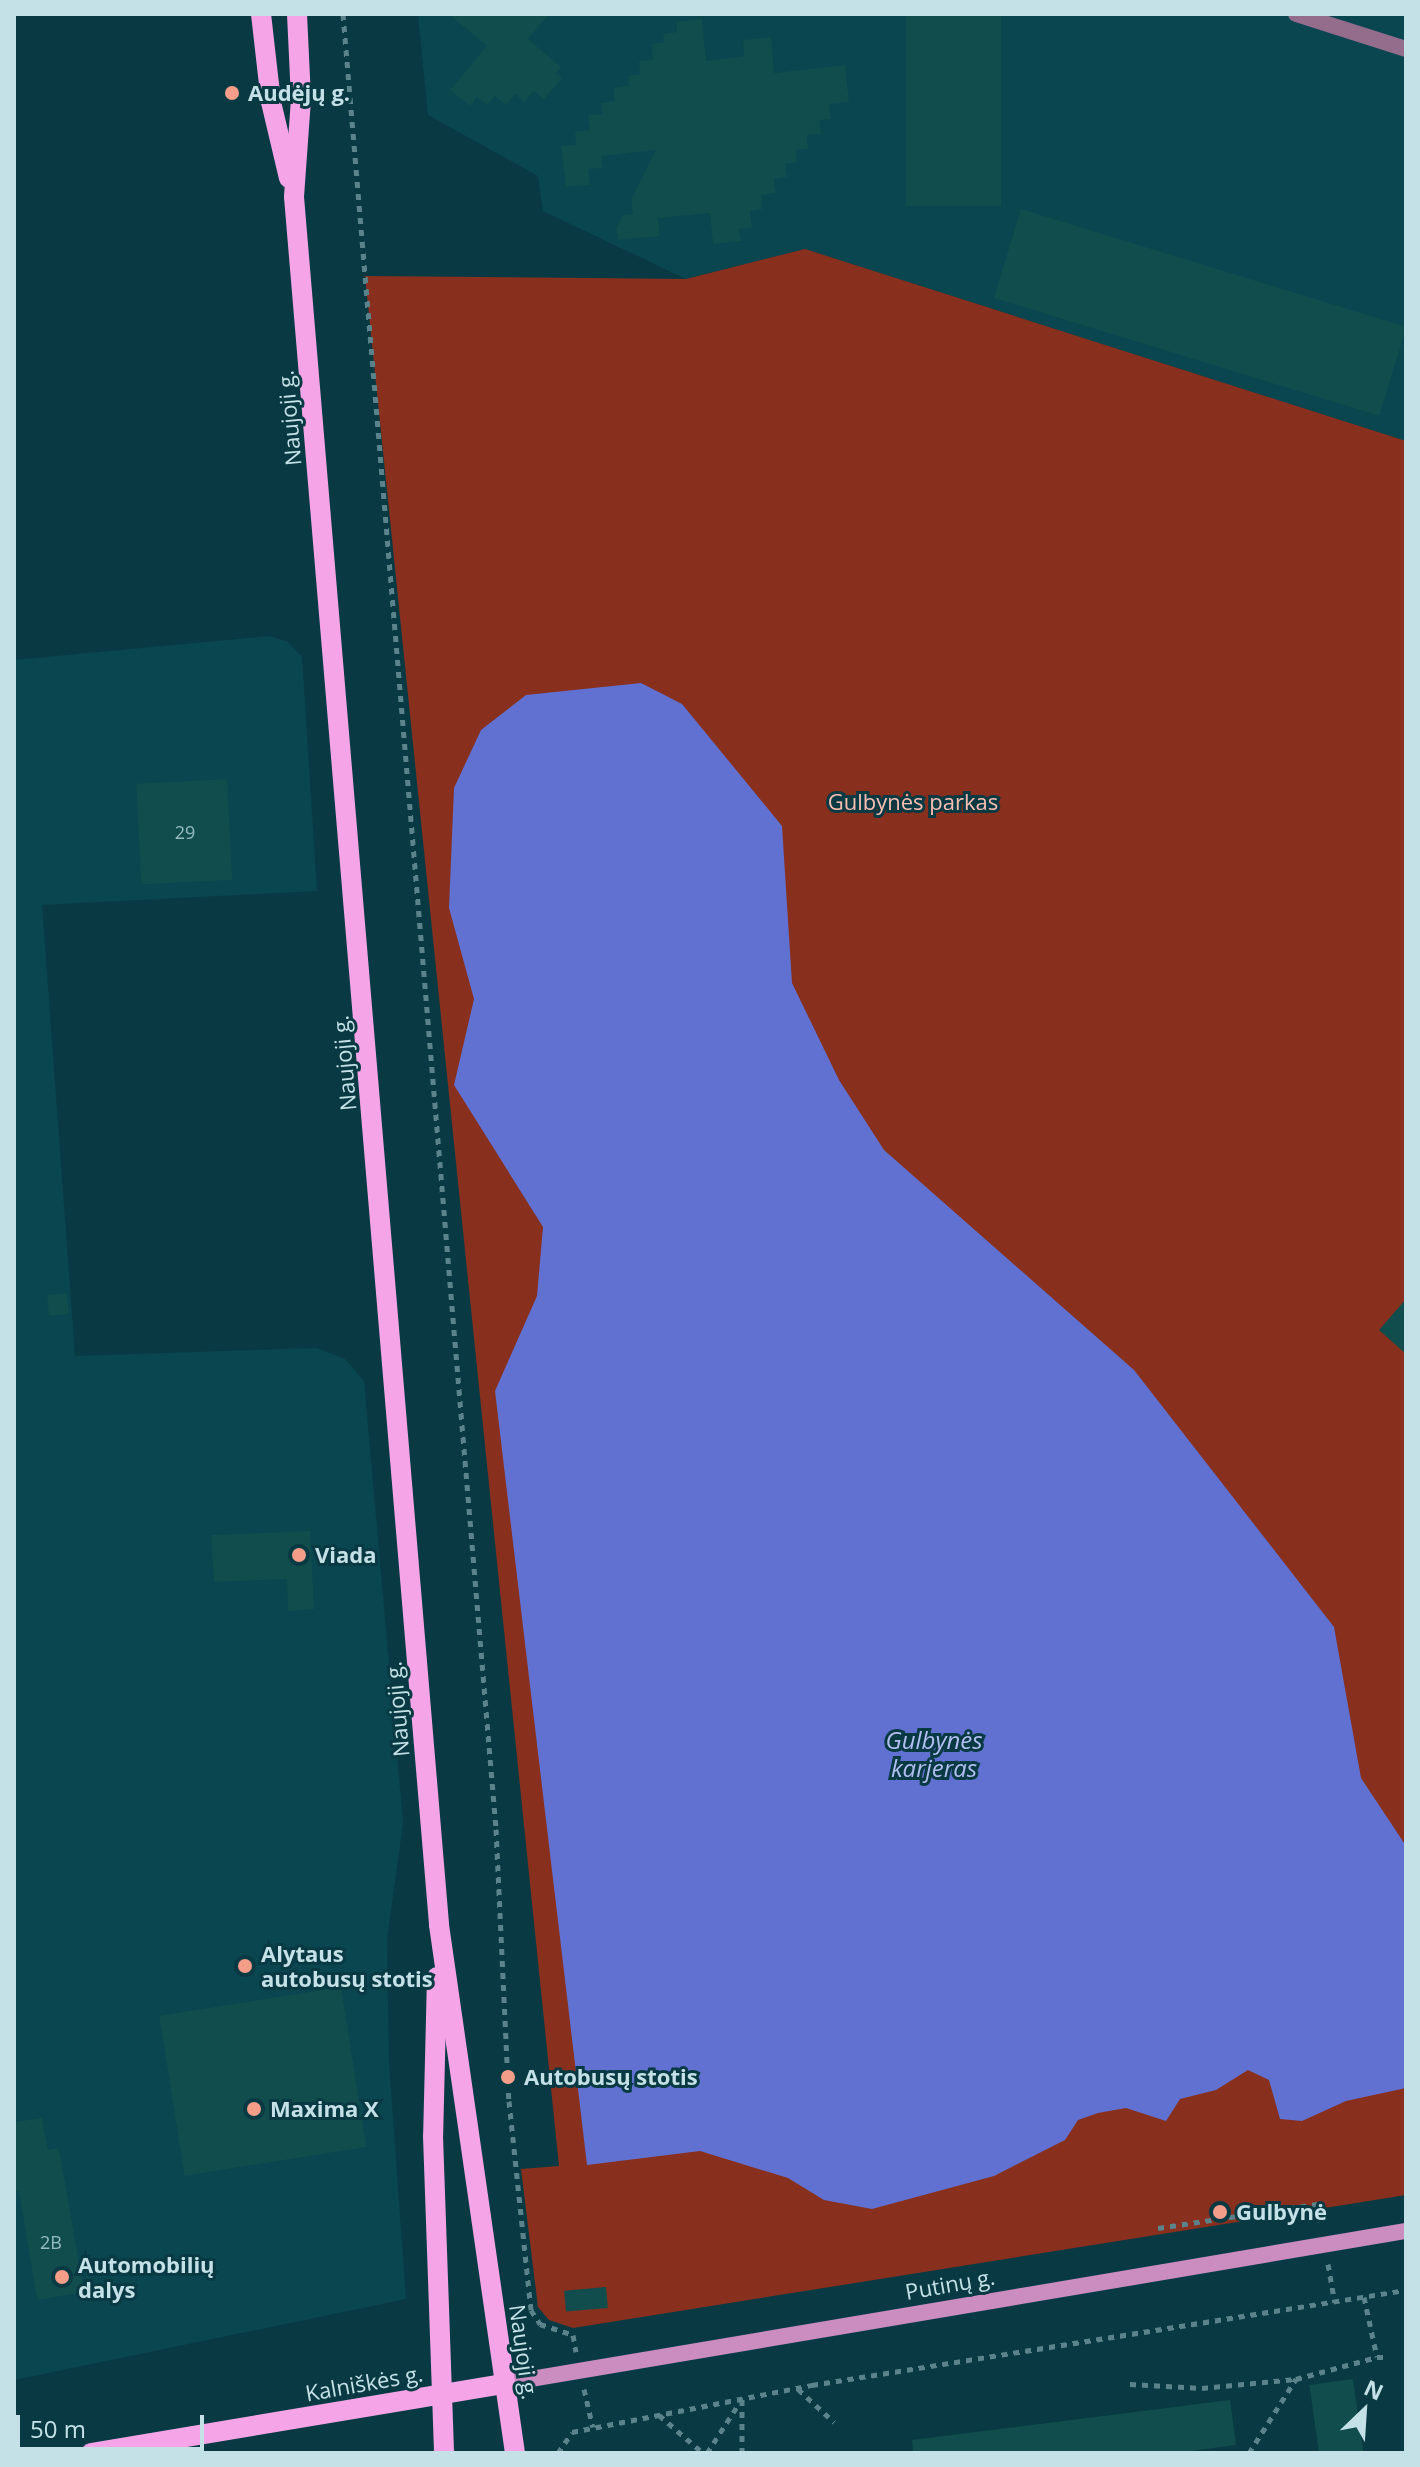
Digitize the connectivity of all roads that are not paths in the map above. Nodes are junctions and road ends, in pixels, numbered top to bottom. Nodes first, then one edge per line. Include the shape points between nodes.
1 (261, 14) edge
2 (297, 14) edge
3 (1296, 14) edge
4 (1406, 49) edge
5 (294, 197) junction
6 (439, 1925) junction
7 (1406, 2231) edge
8 (502, 2384) junction
9 (442, 2394) junction
10 (91, 2453) edge
11 (444, 2453) edge
12 (515, 2453) edge

1 - 5 main road, Naujoji g. via 271,102
2 - 5 main road, Naujoji g. via 301,99
3 - 4 street
5 - 6 main road, Naujoji g.
6 - 8 main road, Naujoji g. via 473,2141
6 - 9 main road, Naujoji g. via 433,2136
7 - 8 main road, Putinų g.
8 - 9 main road, Kalniškės g.
8 - 12 main road, Naujoji g.
9 - 10 main road, Kalniškės g.
9 - 11 main road, Naujoji g.

